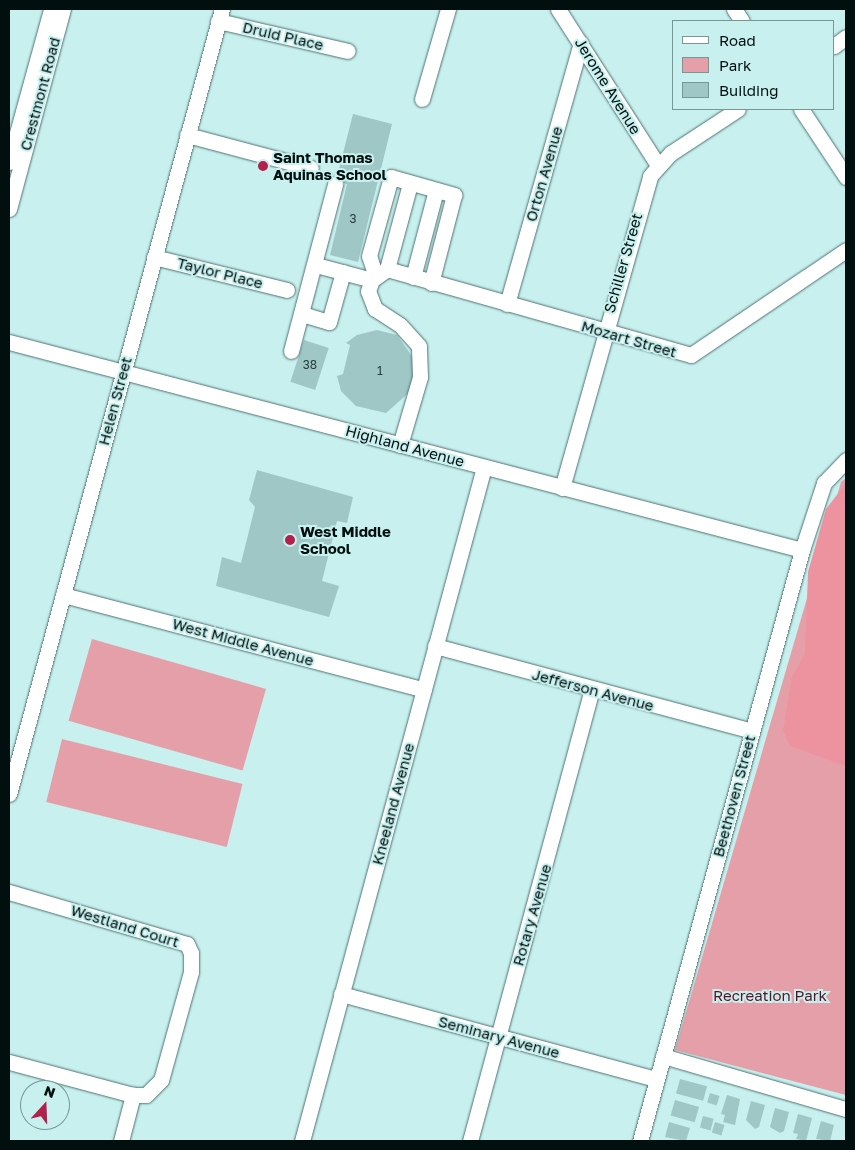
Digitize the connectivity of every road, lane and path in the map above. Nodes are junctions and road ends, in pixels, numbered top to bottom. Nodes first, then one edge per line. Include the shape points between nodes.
1 (50, 9) edge
2 (63, 9) edge
3 (448, 9) edge
4 (734, 9) edge
5 (563, 10) edge
6 (220, 15) edge
7 (741, 20) edge
8 (846, 37) edge
9 (581, 43) junction
10 (835, 45) edge
11 (348, 52) dead end
12 (422, 99) dead end
13 (737, 110) edge
14 (802, 110) edge
15 (187, 135) junction
16 (9, 162) edge
17 (657, 164) junction
18 (311, 168) dead end
19 (846, 177) edge
20 (335, 184) dead end
21 (410, 184) junction
22 (436, 190) junction
23 (9, 209) edge
24 (846, 250) edge
25 (154, 257) junction
26 (316, 265) junction
27 (343, 272) junction
28 (378, 275) junction
29 (413, 278) junction
30 (431, 283) junction
31 (287, 290) dead end
32 (507, 304) junction
33 (302, 314) junction
34 (604, 332) junction
35 (9, 342) edge
36 (291, 351) dead end
37 (123, 371) junction
38 (400, 445) junction
39 (846, 460) edge
40 (484, 467) junction
41 (562, 488) junction
42 (802, 550) junction
43 (63, 595) junction
44 (435, 646) junction
45 (592, 689) junction
46 (424, 690) junction
47 (752, 731) junction
48 (9, 794) edge
49 (9, 892) edge
50 (341, 994) junction
51 (498, 1037) junction
52 (663, 1056) junction
53 (9, 1062) edge
54 (656, 1079) junction
55 (133, 1095) junction
56 (846, 1109) edge
57 (121, 1141) edge
58 (302, 1141) edge
59 (470, 1141) edge
60 (640, 1141) edge

1 - 16 street, Crestmont Road
2 - 23 street, Crestmont Road
3 - 12 street
4 - 7 street
5 - 9 street, Jerome Avenue
6 - 11 street, Druid Place
6 - 15 street, Helen Street
8 - 10 street
9 - 17 street, Jerome Avenue
9 - 32 street, Orton Avenue
13 - 17 street, Schiller Street
14 - 19 street
15 - 18 street
15 - 25 street, Helen Street
17 - 34 street, Schiller Street via 644,188
20 - 26 street
21 - 22 street
21 - 28 street
21 - 28 street via 391,177 369,256
22 - 29 street
22 - 30 street via 454,195
24 - 34 street, Mozart Street via 691,355
25 - 31 street, Taylor Place
25 - 37 street, Helen Street
26 - 27 street, Mozart Street
26 - 33 street
27 - 28 street, Mozart Street
27 - 33 street via 329,322
28 - 29 street, Mozart Street
28 - 38 street via 368,291 375,309 406,330 418,346 420,376
29 - 30 street, Mozart Street
30 - 32 street, Mozart Street
32 - 34 street, Mozart Street
33 - 36 street
34 - 41 street, Schiller Street
35 - 37 street, Highland Avenue
37 - 38 street, Highland Avenue
37 - 43 street, Helen Street
38 - 40 street, Highland Avenue
39 - 42 street, Beethoven Street via 824,483
40 - 41 street, Highland Avenue
40 - 44 street, Kneeland Avenue
41 - 42 street, Highland Avenue
42 - 47 street, Beethoven Street
43 - 46 street, West Middle Avenue
43 - 48 street, Helen Street
44 - 45 street, Jefferson Avenue
44 - 46 street, Kneeland Avenue
45 - 47 street, Jefferson Avenue
45 - 51 street, Rotary Avenue
46 - 50 street, Kneeland Avenue
47 - 52 street, Beethoven Street
49 - 55 street, Westland Court via 187,944 190,948 191,972 161,1080 146,1095
50 - 51 street, Seminary Avenue
50 - 58 street, Kneeland Avenue
51 - 54 street, Seminary Avenue
51 - 59 street, Rotary Avenue
52 - 54 street, Beethoven Street
52 - 56 street
53 - 55 street
54 - 60 street, Beethoven Street
55 - 57 street

